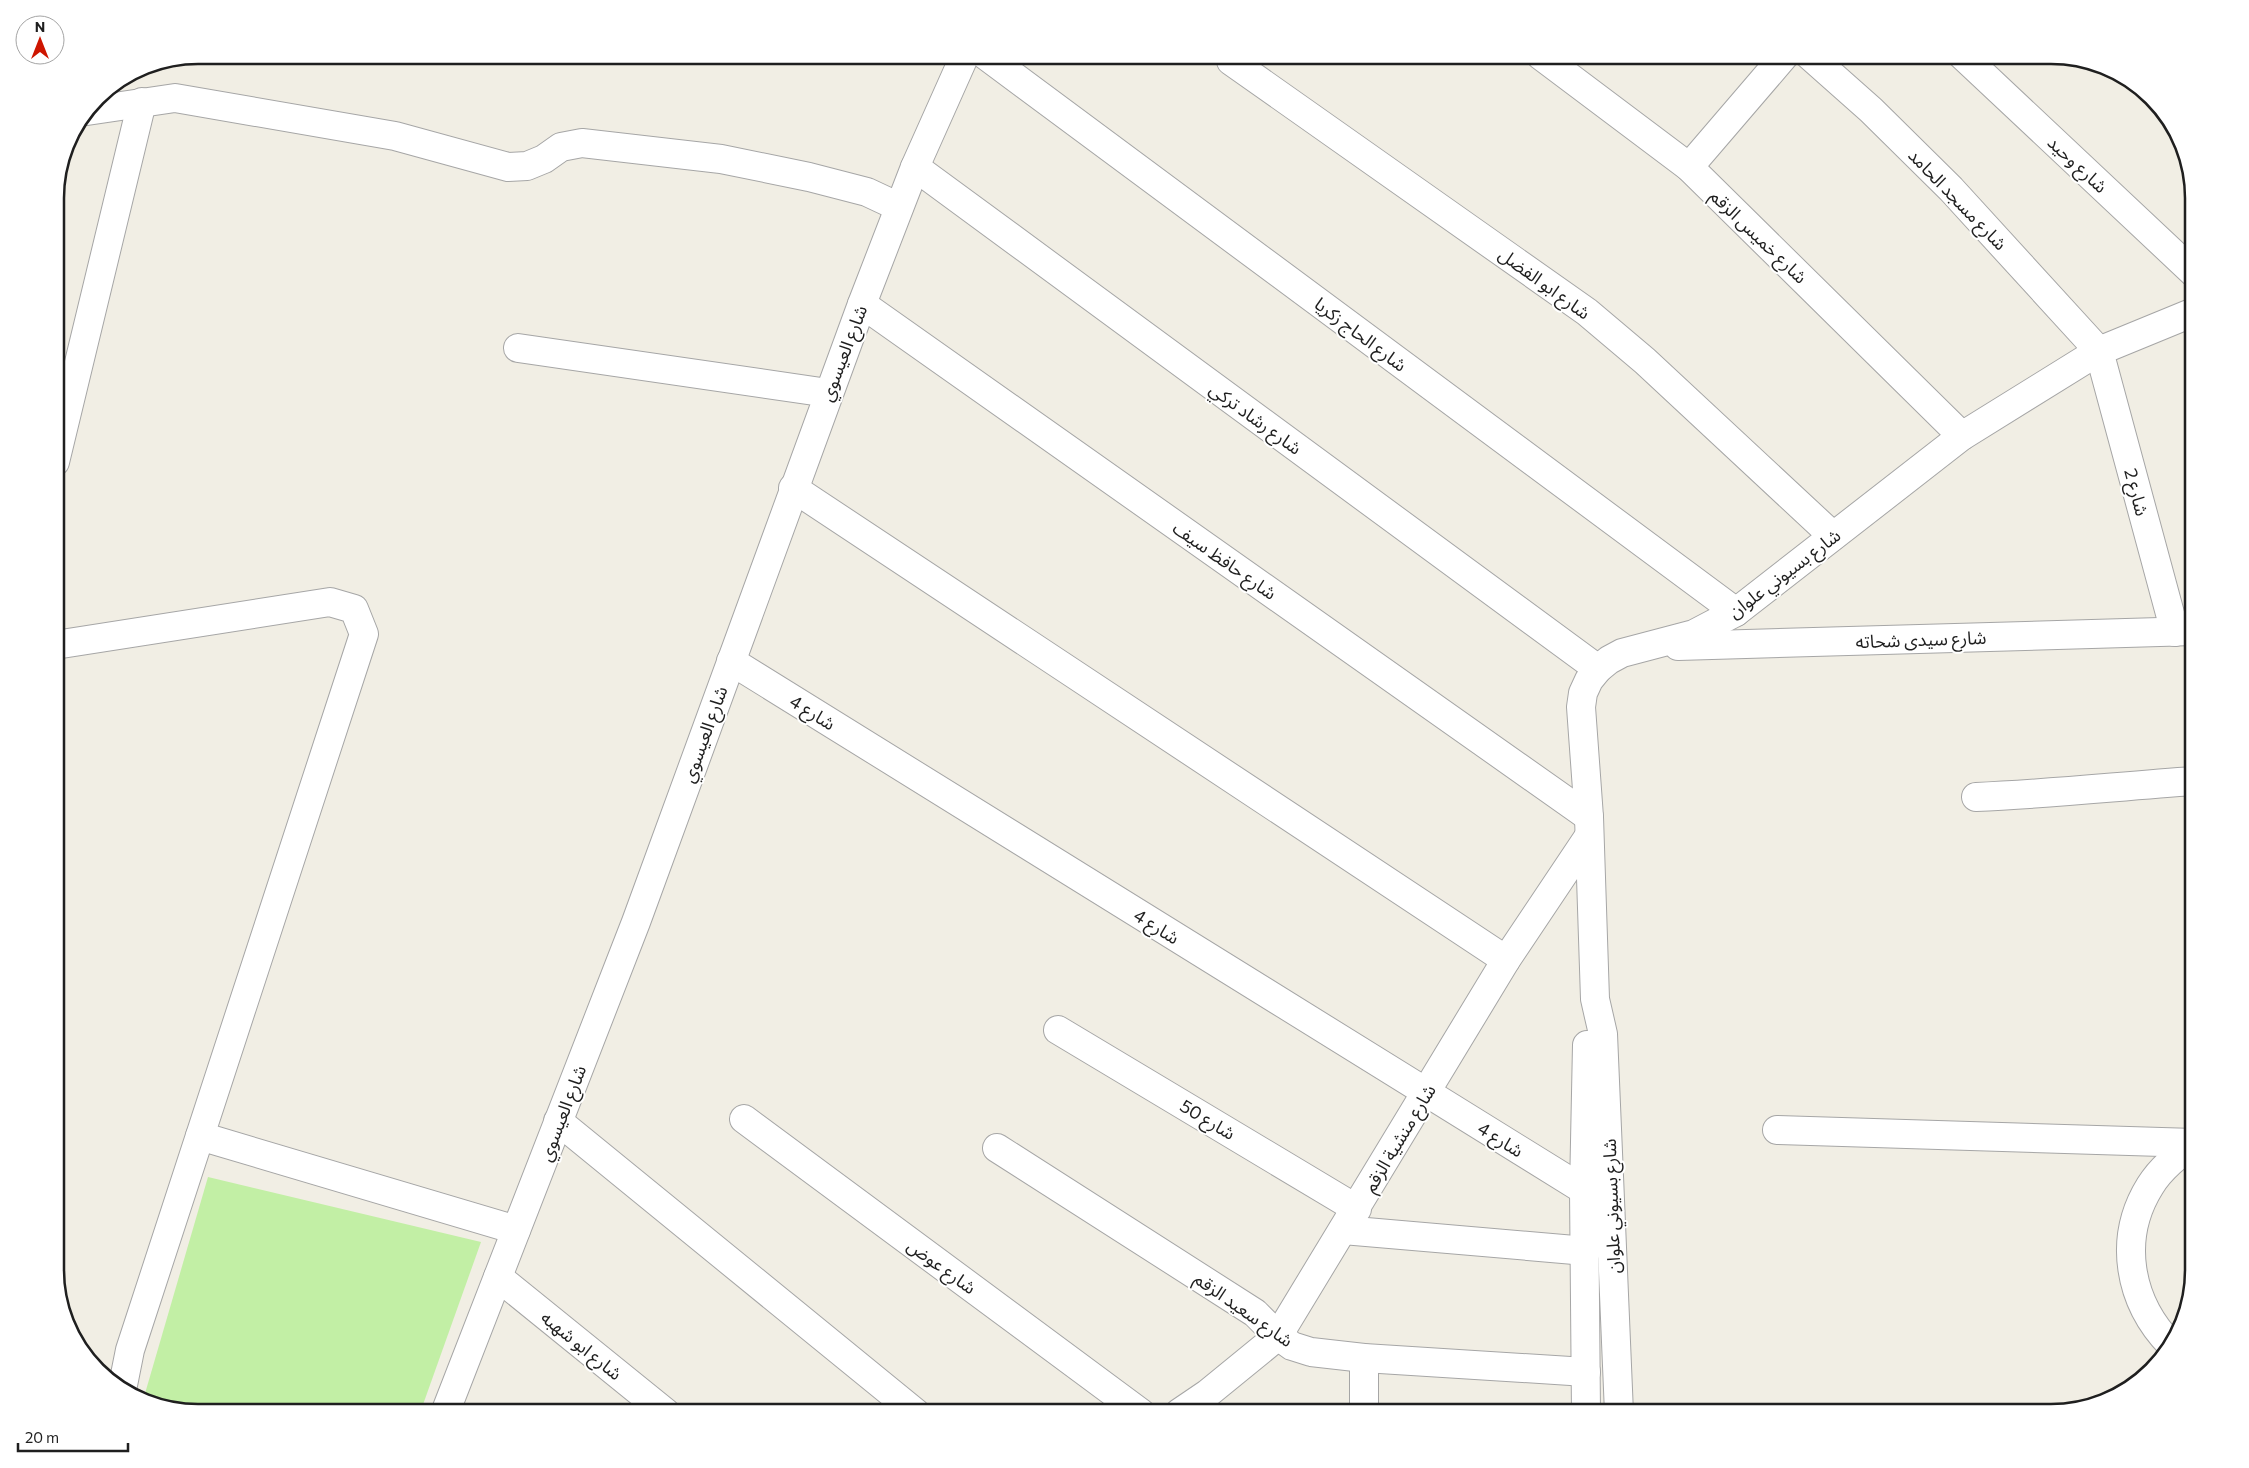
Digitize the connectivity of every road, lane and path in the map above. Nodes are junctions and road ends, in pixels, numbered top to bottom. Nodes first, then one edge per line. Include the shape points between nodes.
1 (961, 64) edge
2 (997, 64) edge
3 (1234, 64) edge
4 (1552, 64) edge
5 (1778, 64) edge
6 (1819, 64) edge
7 (1972, 64) edge
8 (142, 102) junction
9 (97, 109) edge
10 (915, 167) junction
11 (1689, 168) junction
12 (899, 207) junction
13 (2185, 265) edge
14 (862, 304) junction
15 (2185, 316) edge
16 (518, 348) dead end
17 (2099, 351) junction
18 (828, 393) junction
19 (64, 425) edge
20 (1962, 436) junction
21 (793, 488) junction
22 (1833, 536) junction
23 (1736, 612) junction
24 (2184, 632) edge
25 (64, 644) edge
26 (1648, 646) junction
27 (731, 661) junction
28 (1598, 669) junction
29 (2185, 782) edge
30 (1976, 797) dead end
31 (1589, 827) junction
32 (1506, 960) junction
33 (1595, 999) junction
34 (1058, 1030) dead end
35 (1425, 1092) junction
36 (744, 1119) dead end
37 (558, 1121) junction
38 (1777, 1130) dead end
39 (200, 1136) junction
40 (2185, 1143) edge
41 (996, 1148) dead end
42 (2185, 1150) edge
43 (1584, 1190) junction
44 (1350, 1220) junction
45 (516, 1230) junction
46 (1586, 1251) junction
47 (498, 1278) junction
48 (1278, 1336) junction
49 (2166, 1339) edge
50 (1364, 1358) junction
51 (1586, 1372) junction
52 (124, 1382) edge
53 (449, 1404) edge
54 (655, 1404) edge
55 (905, 1404) edge
56 (1129, 1404) edge
57 (1192, 1404) edge
58 (1364, 1404) edge
59 (1586, 1404) edge
60 (1619, 1404) edge

1 - 10 street, شارع العيسوي
2 - 23 street, شارع الحاج زكريا
3 - 22 street, شارع ابو الفضل via 1587,312
4 - 11 street, شارع خميس الزقم
5 - 11 street
6 - 17 street, شارع مسجد الحامد via 1951,189
7 - 13 street, شارع وحيد
8 - 9 street
8 - 12 street via 175,98 386,134 508,167 527,166 561,147 582,143 721,160 858,189
8 - 19 street
10 - 12 street, شارع العيسوي
10 - 28 street, شارع رشاد تركي
11 - 20 street, شارع خميس الزقم
12 - 14 street, شارع العيسوي
14 - 18 street, شارع العيسوي
14 - 31 street, شارع حافظ سيف
15 - 17 street, شارع بسيوني علوان
16 - 18 street
17 - 20 street, شارع بسيوني علوان
17 - 24 street, شارع 2
18 - 21 street, شارع العيسوي
20 - 22 street, شارع بسيوني علوان
21 - 27 street, شارع العيسوي
21 - 32 street
22 - 23 street, شارع بسيوني علوان
23 - 26 street, شارع بسيوني علوان via 1694,634
24 - 26 street, شارع سيدى شحاته
25 - 39 street via 330,602 354,609 364,634
26 - 28 street, شارع بسيوني علوان via 1622,653
27 - 35 street, شارع 4
27 - 37 street, شارع العيسوي via 636,922
28 - 31 street, شارع بسيوني علوان via 1583,693 1581,707
29 - 30 street
31 - 32 street, شارع منشية الزقم
31 - 33 street, شارع بسيوني علوان
32 - 35 street, شارع منشية الزقم
33 - 43 street, شارع بسيوني علوان via 1588,1022
33 - 60 street, شارع بسيوني علوان via 1603,1034
34 - 44 street, شارع 50
35 - 43 street, شارع 4
35 - 44 street, شارع منشية الزقم
36 - 56 street, شارع عوض
37 - 45 street, شارع العيسوي
37 - 55 street
38 - 40 street
39 - 45 street
39 - 52 street via 130,1350
41 - 48 street, شارع سعيد الزقم via 1255,1313
42 - 49 street via 2169,1162 2150,1186 2137,1213 2131,1244 2132,1274 2141,1304
43 - 46 street, شارع بسيوني علوان
44 - 46 street
44 - 48 street, شارع منشية الزقم
45 - 47 street, شارع العيسوي
46 - 51 street, شارع بسيوني علوان
47 - 53 street, شارع العيسوي
47 - 54 street, شارع ابو شهبه
48 - 50 street, شارع سعيد الزقم via 1292,1346 1310,1352
48 - 57 street, شارع منشية الزقم
50 - 51 street, شارع سعيد الزقم
50 - 58 street
51 - 59 street, شارع بسيوني علوان

